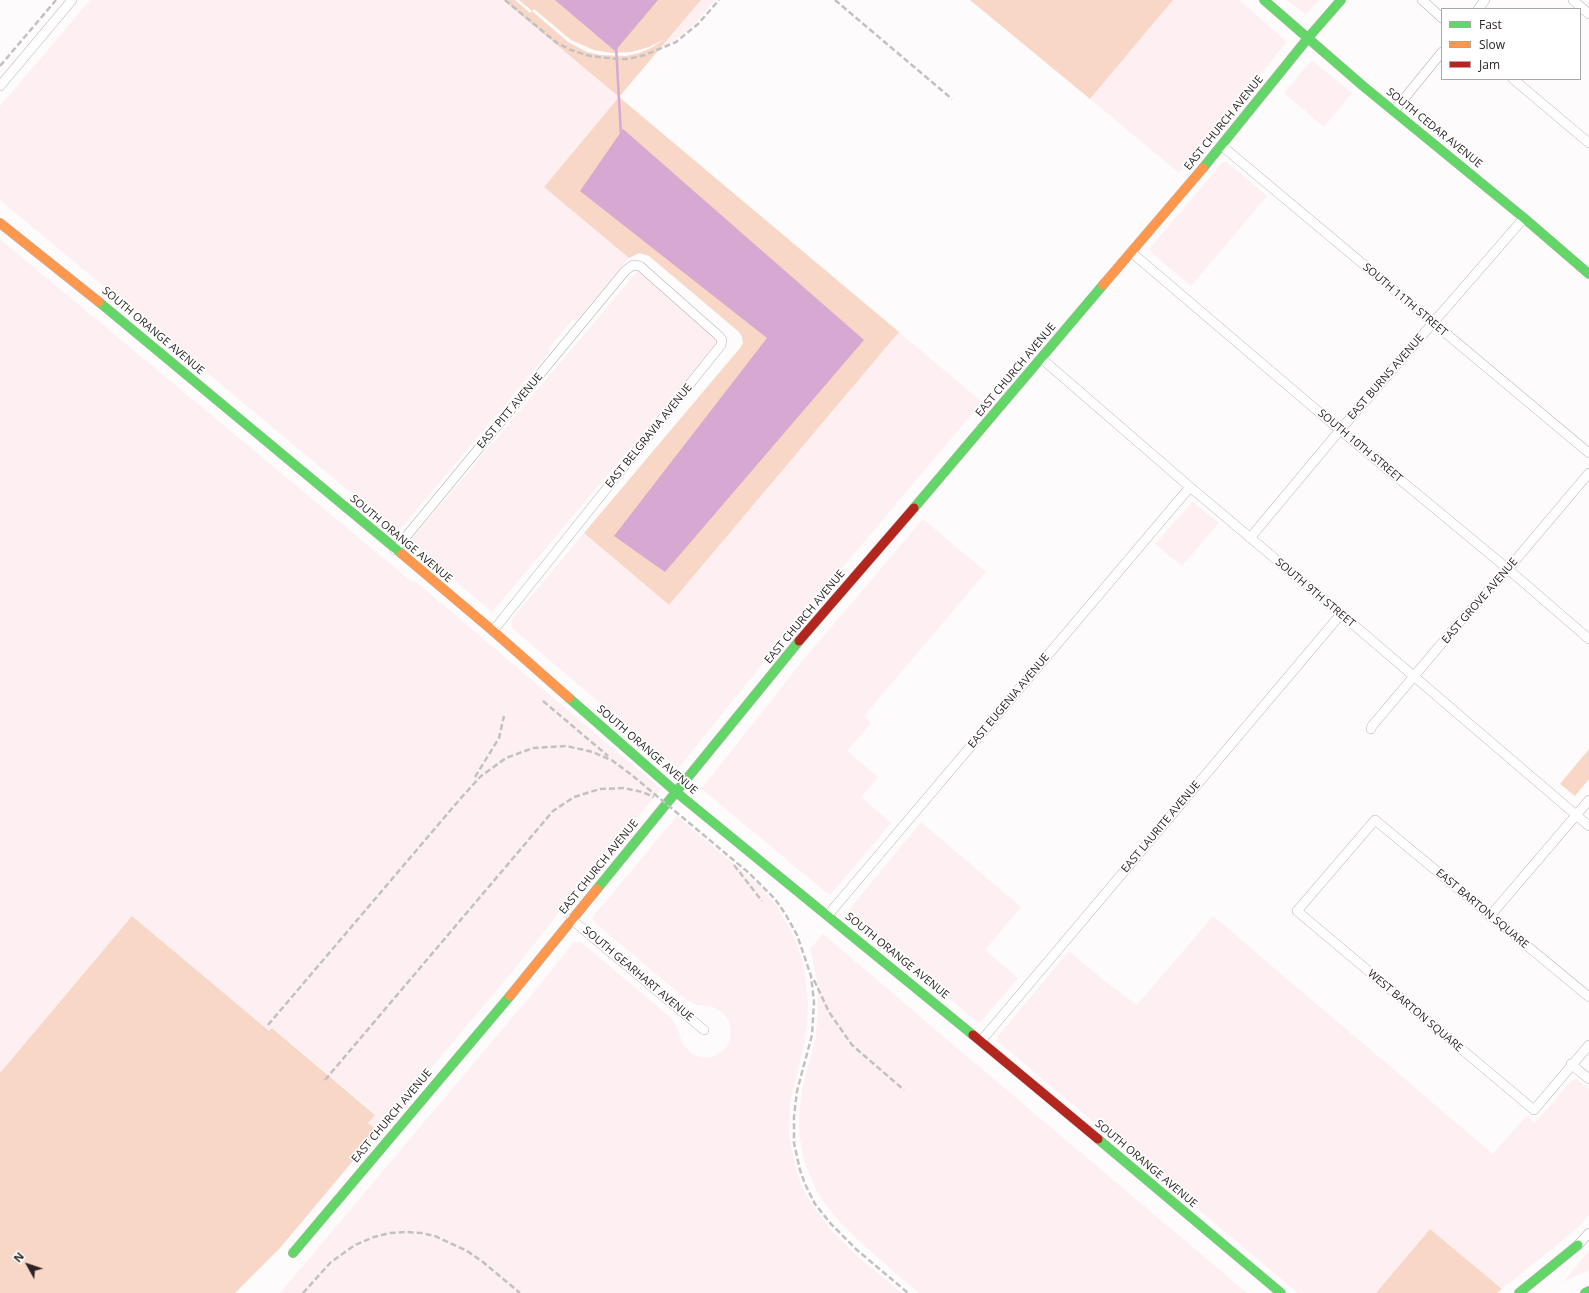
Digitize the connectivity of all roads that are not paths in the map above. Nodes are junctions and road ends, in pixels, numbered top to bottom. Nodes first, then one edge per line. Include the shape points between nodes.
1 (72, 0) edge
2 (1264, 0) edge
3 (1341, 0) edge
4 (1422, 0) edge
5 (1485, 0) edge
6 (1573, 0) edge
7 (1479, 8) edge
8 (1589, 14) edge
9 (1441, 17) edge
10 (1308, 38) junction
11 (1441, 53) edge
12 (1514, 80) edge
13 (0, 86) edge
14 (1394, 111) junction
15 (1589, 143) edge
16 (1222, 146) junction
17 (1524, 218) junction
18 (0, 223) edge
19 (1131, 252) junction
20 (625, 271) joint
21 (1589, 274) edge
22 (1432, 324) junction
23 (1042, 359) junction
24 (1340, 430) junction
25 (1589, 453) edge
26 (1589, 473) edge
27 (1190, 487) junction
28 (1250, 538) junction
29 (395, 550) junction
30 (1508, 569) junction
31 (1341, 614) junction
32 (493, 630) junction
33 (1589, 639) edge
34 (1414, 677) junction
35 (1371, 729) dead end
36 (676, 792) junction
37 (1589, 800) edge
38 (1576, 815) junction
39 (1375, 820) joint
40 (1589, 826) edge
41 (828, 915) junction
42 (1490, 916) junction
43 (571, 919) junction
44 (1589, 997) edge
45 (704, 1030) dead end
46 (981, 1041) junction
47 (1589, 1045) edge
48 (1572, 1064) junction
49 (1589, 1079) edge
50 (1589, 1233) edge
51 (1578, 1246) joint
52 (293, 1253) dead end
53 (1589, 1291) edge
54 (1281, 1293) edge
55 (1519, 1293) edge
56 (1585, 1293) edge

1 - 13 street
2 - 10 main road, SOUTH CEDAR AVENUE
3 - 10 main road, EAST CHURCH AVENUE
4 - 9 street
5 - 7 street
6 - 8 street
10 - 14 main road, SOUTH CEDAR AVENUE
10 - 16 main road, EAST CHURCH AVENUE
11 - 14 street
12 - 15 street
14 - 17 main road, SOUTH CEDAR AVENUE
16 - 19 main road, EAST CHURCH AVENUE
16 - 22 street, SOUTH 11TH STREET
17 - 21 main road, SOUTH CEDAR AVENUE
17 - 22 street, EAST BURNS AVENUE
18 - 29 main road, SOUTH ORANGE AVENUE via 156,349
19 - 23 main road, EAST CHURCH AVENUE
19 - 24 street, SOUTH 10TH STREET
20 - 29 street, EAST PITT AVENUE
20 - 32 street, EAST BELGRAVIA AVENUE via 633,265 640,266 720,336 721,345
22 - 24 street, EAST BURNS AVENUE
22 - 25 street, SOUTH 11TH STREET
23 - 27 street, SOUTH 9TH STREET
23 - 36 main road, EAST CHURCH AVENUE via 789,653
24 - 28 street, EAST BURNS AVENUE
24 - 30 street, SOUTH 10TH STREET
26 - 30 street, EAST GROVE AVENUE
27 - 28 street, SOUTH 9TH STREET
27 - 41 street, EAST EUGENIA AVENUE
28 - 31 street, SOUTH 9TH STREET
29 - 32 main road, SOUTH ORANGE AVENUE
30 - 33 street, SOUTH 10TH STREET
30 - 34 street, EAST GROVE AVENUE
31 - 34 street, SOUTH 9TH STREET
31 - 46 street, EAST LAURITE AVENUE
32 - 36 main road, SOUTH ORANGE AVENUE
34 - 35 street, EAST GROVE AVENUE
34 - 38 street, SOUTH 9TH STREET
36 - 41 main road, SOUTH ORANGE AVENUE
36 - 43 main road, EAST CHURCH AVENUE
37 - 38 street
38 - 40 street, SOUTH 9TH STREET
38 - 42 street
39 - 42 street, EAST BARTON SQUARE
39 - 48 street, WEST BARTON SQUARE via 1297,911 1534,1110
41 - 46 main road, SOUTH ORANGE AVENUE
42 - 44 street, EAST BARTON SQUARE
43 - 45 street, SOUTH GEARHART AVENUE
43 - 52 main road, EAST CHURCH AVENUE via 510,996
46 - 54 main road, SOUTH ORANGE AVENUE
47 - 48 street
48 - 49 street
50 - 51 street
51 - 55 main road
53 - 56 main road

